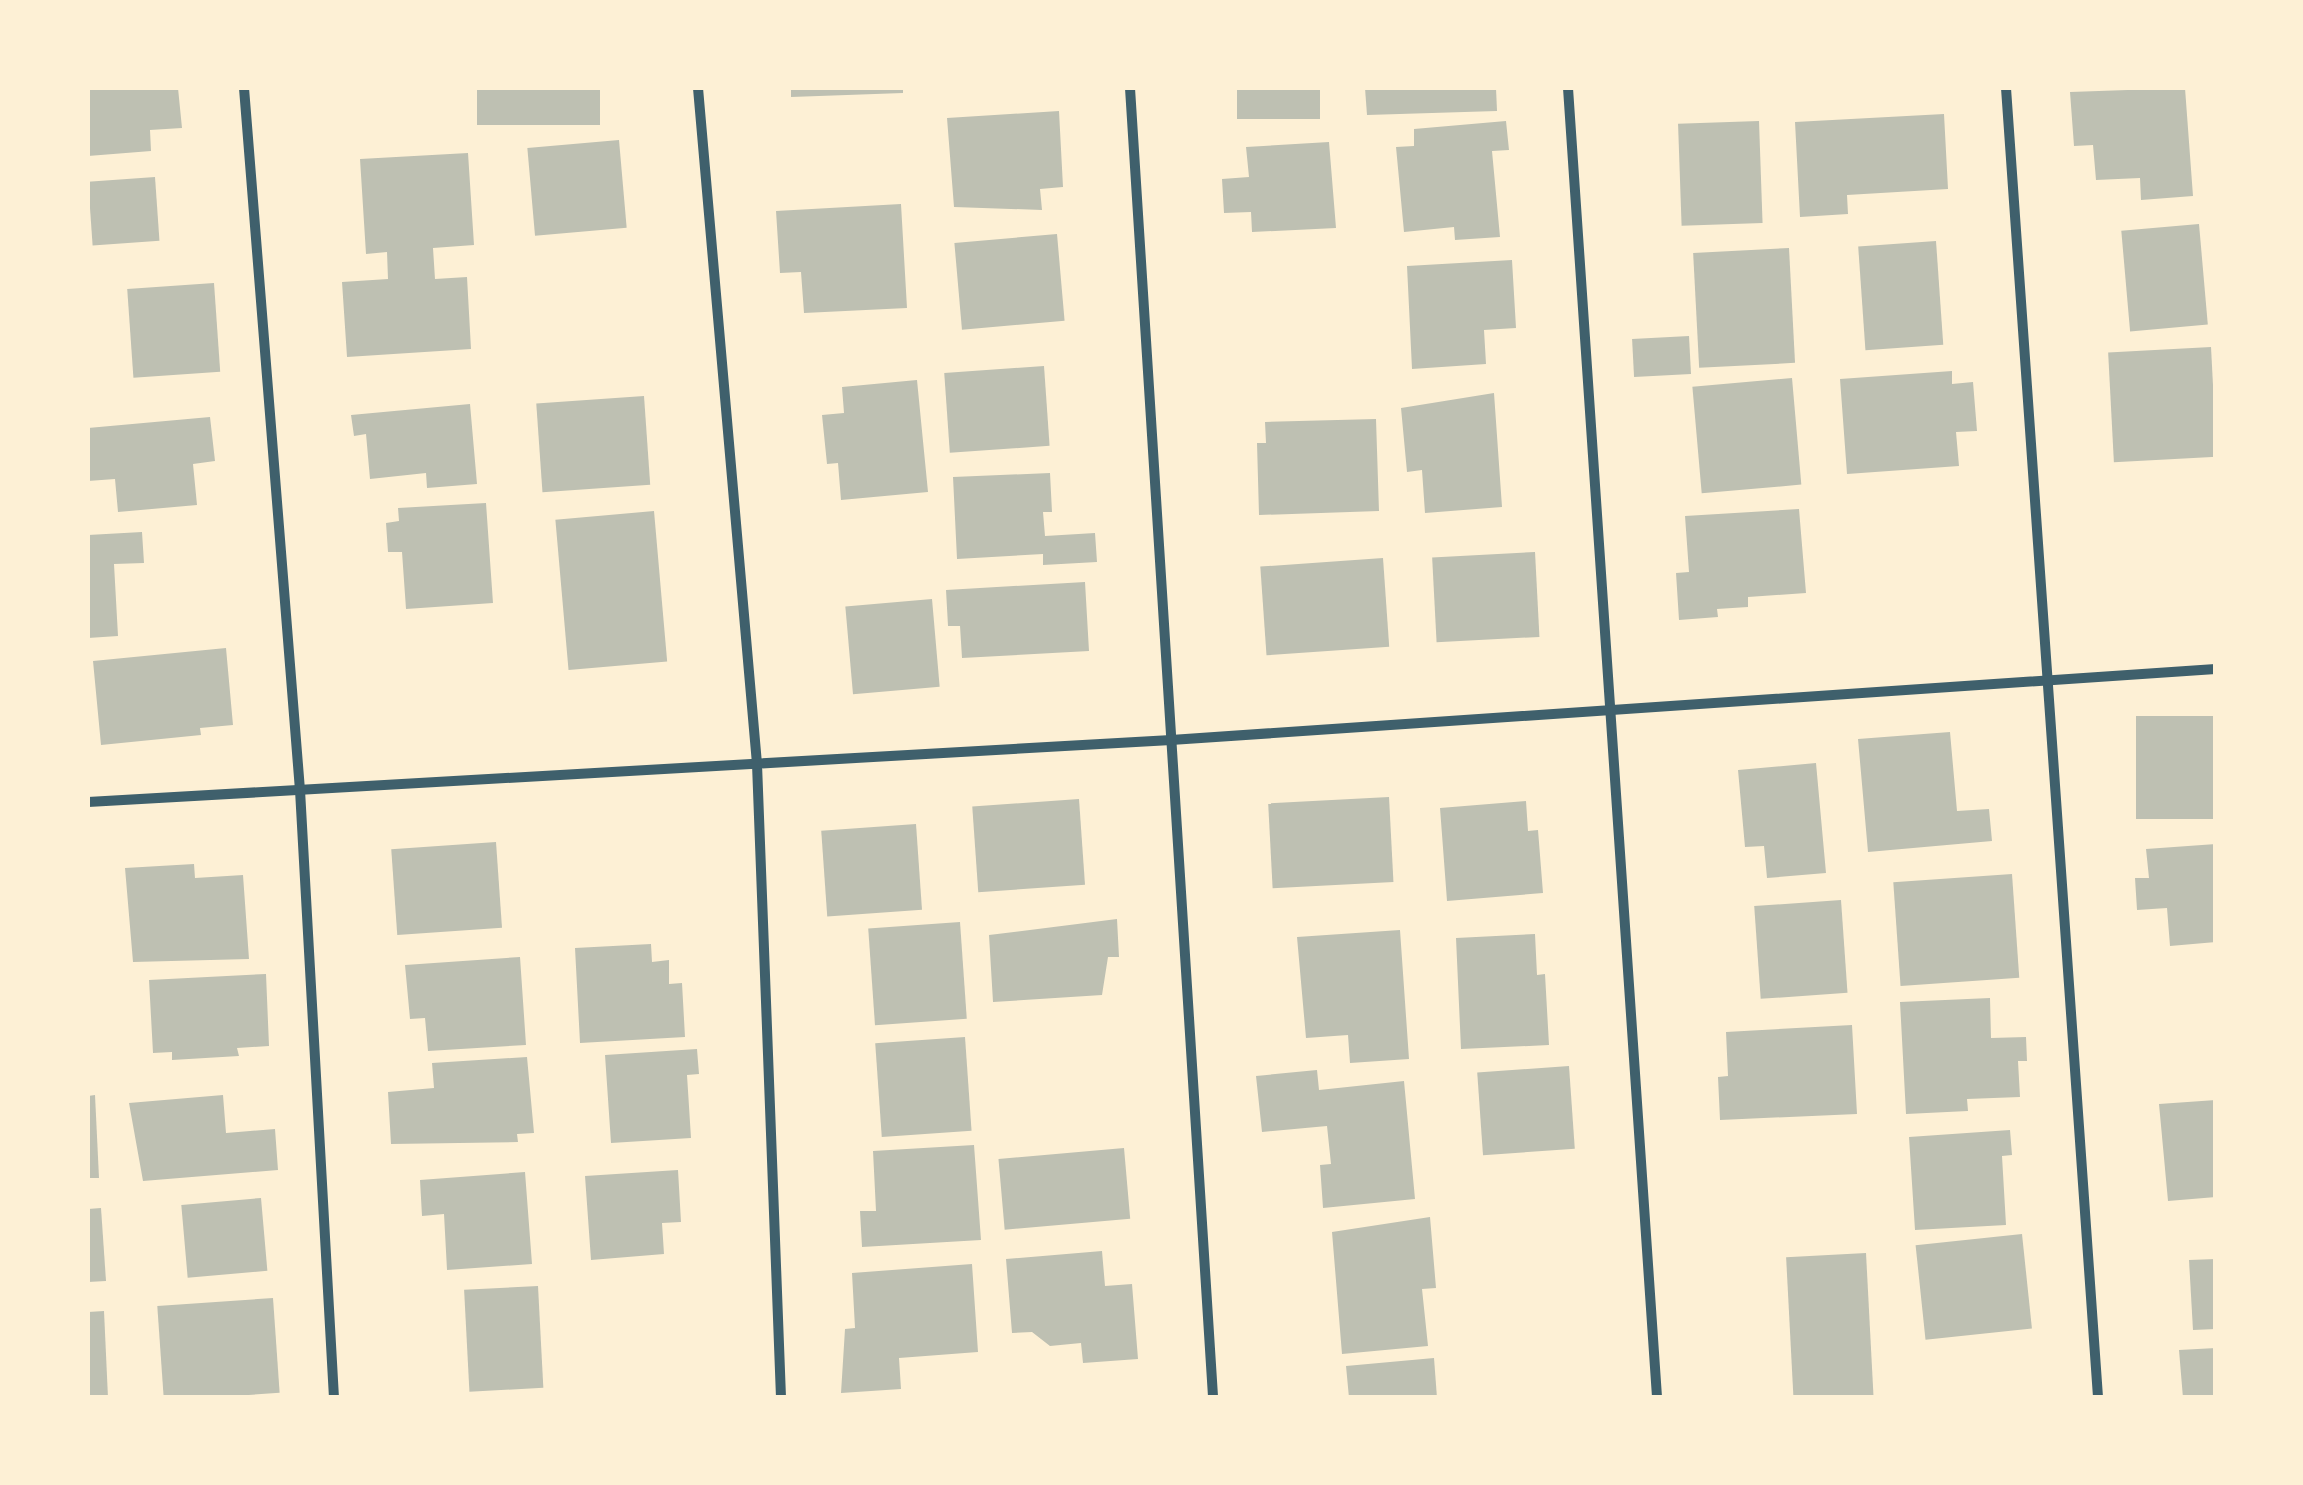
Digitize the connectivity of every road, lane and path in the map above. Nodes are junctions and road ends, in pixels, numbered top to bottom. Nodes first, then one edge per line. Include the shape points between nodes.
1 (244, 88) edge
2 (698, 88) edge
3 (1130, 88) edge
4 (1568, 88) edge
5 (2006, 88) edge
6 (2216, 669) edge
7 (2050, 680) junction
8 (1612, 710) junction
9 (1171, 740) junction
10 (757, 764) junction
11 (300, 790) junction
12 (88, 802) edge
13 (334, 1398) edge
14 (781, 1398) edge
15 (1213, 1398) edge
16 (1657, 1398) edge
17 (2098, 1398) edge

1 - 11 street
2 - 10 street
3 - 9 street
4 - 8 street
5 - 7 street
6 - 7 street
7 - 8 street
7 - 17 street
8 - 9 street
8 - 16 street
9 - 10 street
9 - 15 street
10 - 11 street
10 - 14 street
11 - 12 street
11 - 13 street

